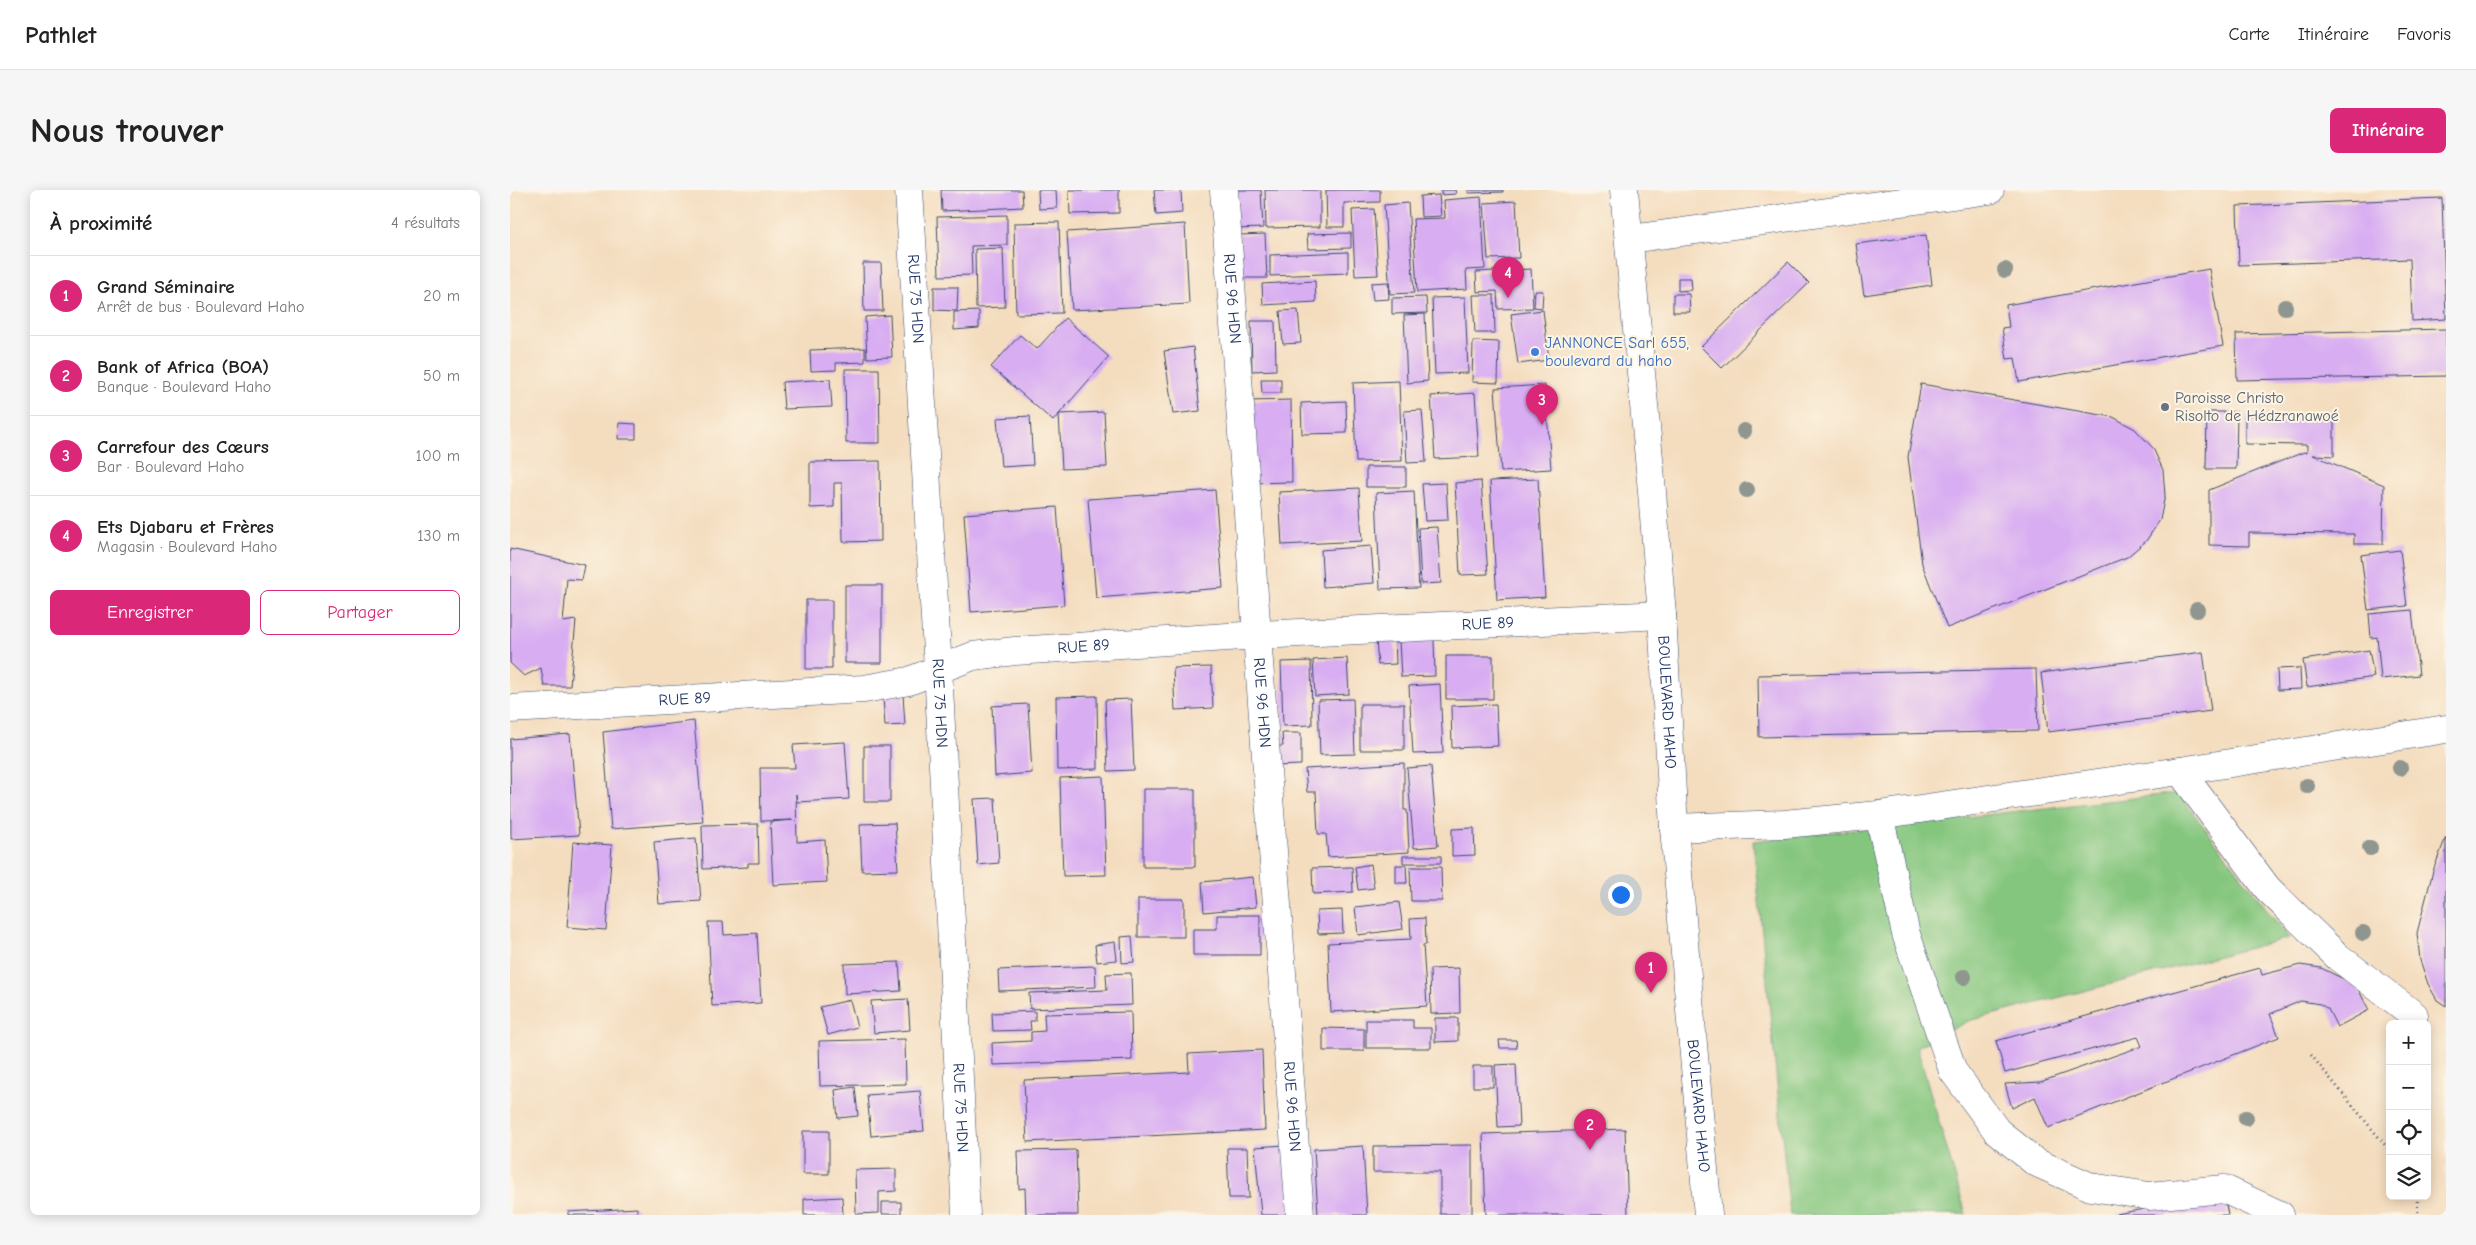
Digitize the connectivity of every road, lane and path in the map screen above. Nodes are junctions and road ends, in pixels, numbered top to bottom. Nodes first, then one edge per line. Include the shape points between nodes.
1 (908, 190) edge
2 (1224, 190) edge
3 (1624, 190) edge
4 (1990, 190) edge
5 (1630, 238) junction
6 (1662, 615) junction
7 (1258, 635) junction
8 (938, 668) junction
9 (510, 709) edge
10 (2446, 729) edge
11 (2180, 771) junction
12 (1879, 814) junction
13 (1674, 828) junction
14 (2414, 1015) dead end
15 (2311, 1055) dead end
16 (2386, 1146) edge
17 (2417, 1200) edge
18 (966, 1215) edge
19 (1300, 1215) edge
20 (1708, 1215) edge
21 (2280, 1215) edge
22 (2418, 1215) edge

1 - 8 street, RUE 75 HDN
2 - 7 street, RUE 96 HDN
3 - 5 street, BOULEVARD HAHO
4 - 5 street
5 - 6 street, BOULEVARD HAHO
6 - 7 street, RUE 89
6 - 13 street, BOULEVARD HAHO
7 - 8 street, RUE 89 via 1015,651 973,656
7 - 19 street, RUE 96 HDN
8 - 9 street, RUE 89 via 910,682 864,689
8 - 18 street, RUE 75 HDN
10 - 11 street
11 - 12 street
11 - 14 street via 2267,888 2338,957
12 - 13 street via 1784,824
12 - 21 street via 1906,934 1953,1071 1997,1131 2035,1162 2091,1187 2149,1196 2224,1189
13 - 20 street, BOULEVARD HAHO
15 - 16 path
17 - 22 path

